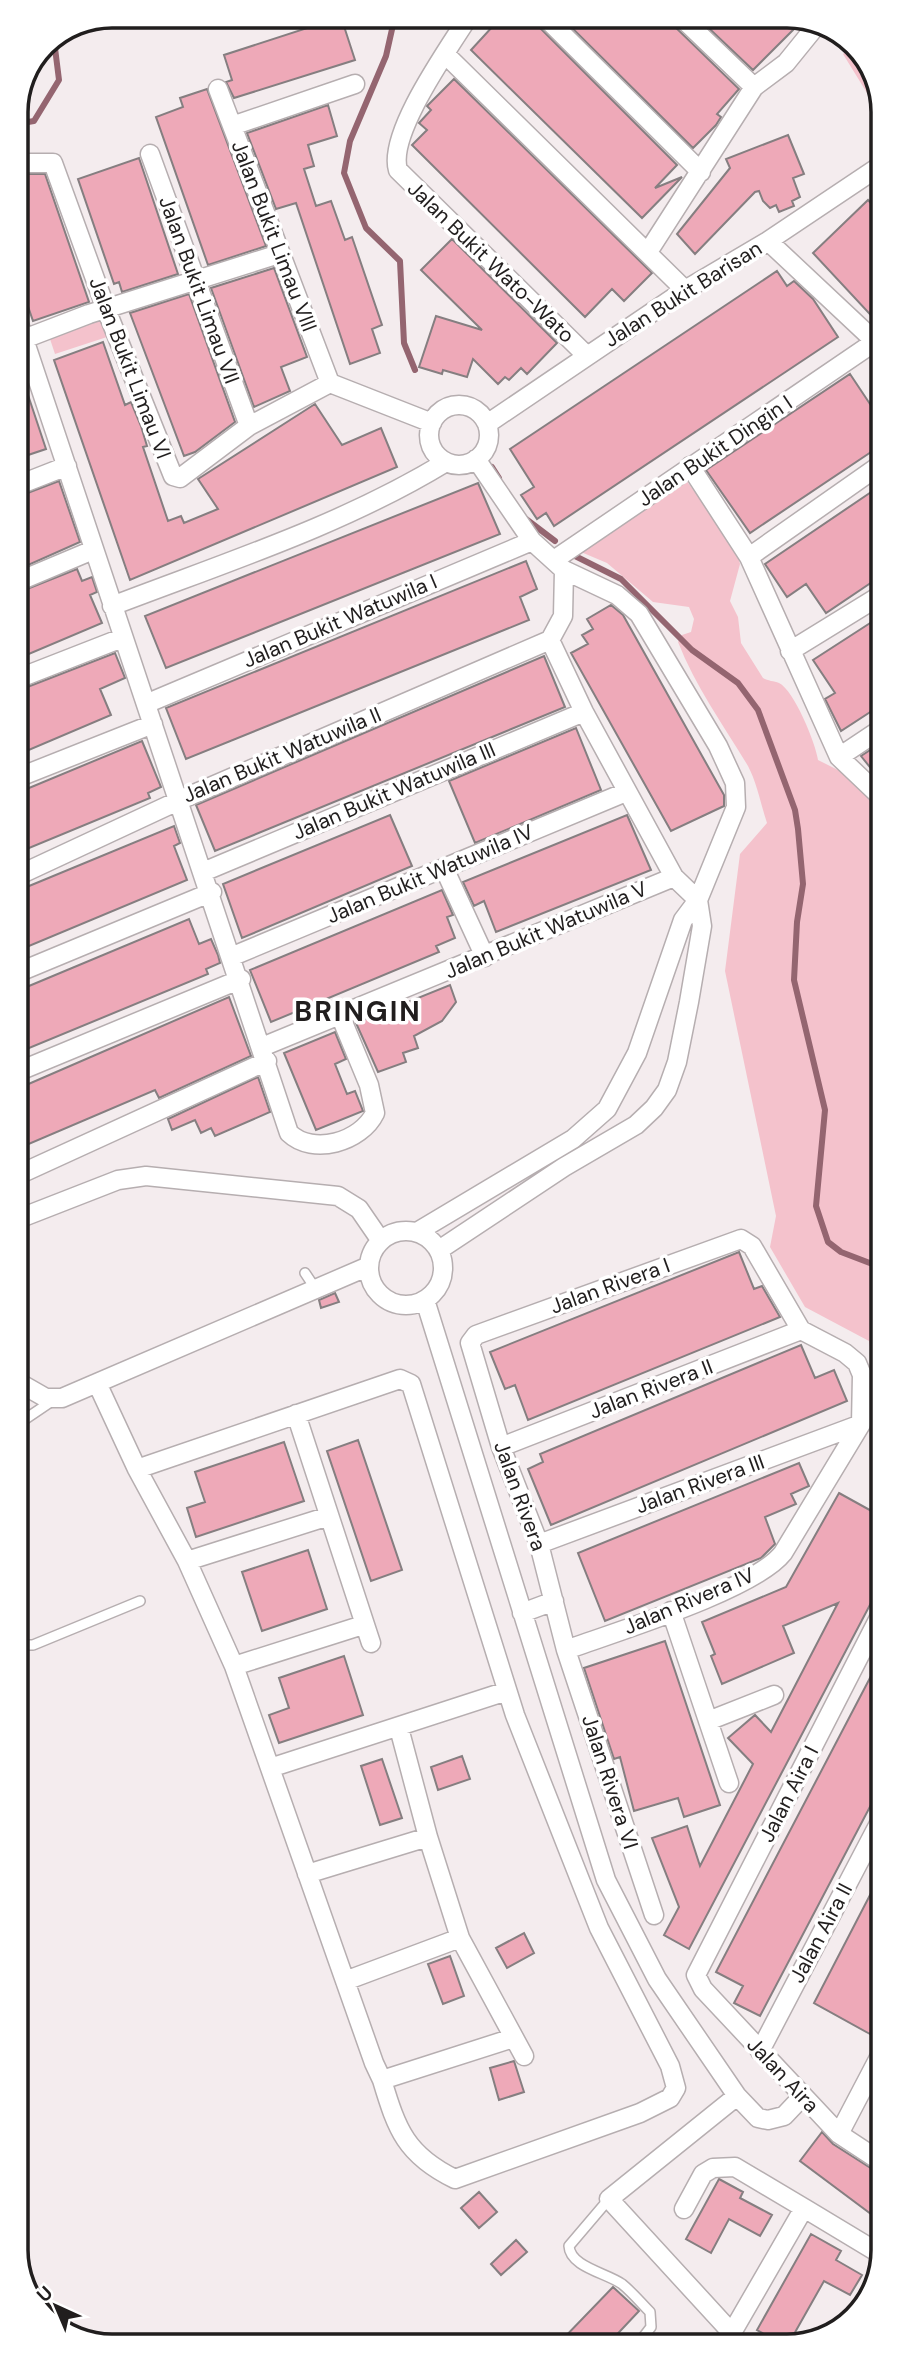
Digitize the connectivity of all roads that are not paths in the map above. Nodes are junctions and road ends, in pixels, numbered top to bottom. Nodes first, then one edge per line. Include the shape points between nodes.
1 (461, 28) edge
2 (556, 28) edge
3 (693, 28) edge
4 (809, 32) edge
5 (445, 54) junction
6 (355, 83) dead end
7 (754, 87) junction
8 (218, 89) dead end
9 (232, 126) junction
10 (149, 154) dead end
11 (28, 163) edge
12 (701, 172) junction
13 (871, 172) edge
14 (768, 241) junction
15 (648, 252) junction
16 (279, 254) junction
17 (196, 281) junction
18 (685, 290) junction
19 (106, 309) junction
20 (28, 337) edge
21 (871, 337) edge
22 (871, 349) edge
23 (586, 355) junction
24 (28, 359) edge
25 (330, 383) junction
26 (432, 423) junction
27 (487, 424) junction
28 (249, 426) junction
29 (476, 460) junction
30 (446, 462) junction
31 (68, 466) junction
32 (690, 466) junction
33 (871, 471) edge
34 (28, 481) edge
35 (532, 541) junction
36 (93, 550) junction
37 (749, 556) junction
38 (559, 565) junction
39 (28, 577) edge
40 (871, 601) edge
41 (111, 606) junction
42 (122, 638) junction
43 (550, 640) junction
44 (790, 651) junction
45 (28, 675) edge
46 (148, 703) junction
47 (584, 712) junction
48 (153, 724) junction
49 (871, 736) edge
50 (839, 757) junction
51 (28, 774) edge
52 (871, 787) edge
53 (626, 792) junction
54 (180, 800) junction
55 (444, 868) junction
56 (28, 871) edge
57 (203, 872) junction
58 (674, 877) junction
59 (212, 892) junction
60 (698, 900) junction
61 (233, 956) junction
62 (485, 957) junction
63 (28, 968) edge
64 (241, 979) junction
65 (340, 1015) junction
66 (264, 1054) junction
67 (28, 1067) edge
68 (607, 1109) junction
69 (636, 1125) junction
70 (28, 1170) edge
71 (28, 1215) edge
72 (417, 1233) junction
73 (381, 1241) junction
74 (439, 1250) junction
75 (369, 1266) junction
76 (425, 1300) junction
77 (801, 1330) junction
78 (470, 1343) joint
79 (97, 1383) junction
80 (28, 1388) edge
81 (54, 1399) junction
82 (296, 1414) junction
83 (28, 1419) edge
84 (861, 1424) junction
85 (501, 1447) junction
86 (137, 1469) junction
87 (329, 1516) junction
88 (539, 1544) junction
89 (187, 1561) junction
90 (140, 1601) dead end
91 (554, 1601) junction
92 (671, 1611) junction
93 (522, 1613) junction
94 (363, 1625) junction
95 (871, 1633) edge
96 (370, 1643) dead end
97 (28, 1645) edge
98 (566, 1650) junction
99 (234, 1667) junction
100 (507, 1691) junction
101 (774, 1695) dead end
102 (708, 1721) junction
103 (399, 1728) junction
104 (270, 1768) junction
105 (729, 1783) dead end
106 (428, 1837) junction
107 (871, 1839) edge
108 (307, 1874) junction
109 (654, 1915) dead end
110 (460, 1938) junction
111 (696, 1975) joint
112 (345, 1982) junction
113 (513, 2038) junction
114 (760, 2050) junction
115 (524, 2056) dead end
116 (871, 2073) edge
117 (382, 2080) junction
118 (737, 2096) junction
119 (802, 2097) junction
120 (839, 2134) junction
121 (871, 2155) edge
122 (609, 2199) junction
123 (804, 2208) junction
124 (684, 2209) dead end
125 (871, 2248) edge
126 (645, 2334) edge
127 (726, 2334) edge
128 (731, 2334) edge

1 - 5 street, Jalan Bukit Wato-Wato
2 - 12 street
3 - 7 street
4 - 7 street via 786,63
5 - 15 street
5 - 23 street, Jalan Bukit Wato-Wato via 414,104 396,154 398,170
6 - 9 street
7 - 12 street
8 - 9 street, Jalan Bukit Limau VIII
9 - 16 street, Jalan Bukit Limau VIII
10 - 17 street, Jalan Bukit Limau VII
11 - 19 street, Jalan Bukit Limau VI via 53,163
12 - 15 street
13 - 14 street, Jalan Bukit Barisan
14 - 18 street, Jalan Bukit Barisan
14 - 21 street
15 - 18 street
16 - 17 street
16 - 25 street, Jalan Bukit Limau VIII
17 - 19 street
17 - 28 street, Jalan Bukit Limau VII
18 - 23 street, Jalan Bukit Barisan
19 - 20 street
19 - 28 street, Jalan Bukit Limau VI via 173,476 180,478
22 - 32 street, Jalan Bukit Dingin I
23 - 27 street, Jalan Bukit Barisan
24 - 31 street
25 - 26 street
25 - 28 street, Jalan Bukit Limau VI
26 - 27 street via 439,413 460,405 481,414
26 - 30 street via 431,445
27 - 29 street via 488,443
29 - 30 street via 456,465
29 - 35 street
30 - 41 street via 403,488 281,542
31 - 34 street
31 - 36 street
32 - 37 street
32 - 38 street, Jalan Bukit Dingin I
33 - 37 street
35 - 38 street
35 - 46 street, Jalan Bukit Watuwila I
36 - 39 street
36 - 41 street
37 - 44 street
38 - 43 street via 563,616
38 - 60 street via 617,595 639,614 735,783 736,807
40 - 44 street
41 - 42 street
42 - 45 street
42 - 46 street
43 - 47 street
43 - 54 street, Jalan Bukit Watuwila II
44 - 50 street
46 - 48 street
47 - 53 street
47 - 57 street, Jalan Bukit Watuwila III
48 - 51 street
48 - 54 street
49 - 50 street
50 - 52 street
53 - 55 street, Jalan Bukit Watuwila IV
53 - 58 street
54 - 56 street, Jalan Bukit Watuwila II
54 - 57 street
55 - 61 street, Jalan Bukit Watuwila IV
55 - 62 street
57 - 59 street
58 - 60 street
58 - 62 street, Jalan Bukit Watuwila V
59 - 61 street
59 - 63 street
60 - 68 street via 683,920 637,1053
60 - 69 street via 702,926 677,1062 667,1090
61 - 64 street
62 - 65 street, Jalan Bukit Watuwila V
64 - 66 street
64 - 67 street
65 - 66 street, Jalan Bukit Watuwila V
65 - 66 street via 376,1109 371,1122 345,1139 316,1145 289,1133
66 - 70 street, Jalan Bukit Watuwila V
68 - 69 street
68 - 72 street via 573,1139
69 - 74 street
71 - 73 street via 118,1180 146,1177 338,1196 359,1209
72 - 73 street via 398,1232
72 - 74 street
73 - 75 street
74 - 76 street via 443,1261 440,1283
75 - 76 street via 377,1291 391,1301 408,1305
75 - 79 street via 310,1280
76 - 93 street
77 - 78 street, Jalan Rivera I via 752,1246 741,1239 476,1335
77 - 84 street via 856,1363 862,1375
77 - 85 street, Jalan Rivera II
78 - 85 street, Jalan Rivera
79 - 81 street
79 - 86 street
80 - 81 street
81 - 83 lane
82 - 86 street
82 - 87 street
82 - 100 street via 400,1379 411,1384
84 - 88 street, Jalan Rivera III
84 - 92 street, Jalan Rivera IV via 779,1559 717,1594
85 - 88 street, Jalan Rivera
86 - 89 street
87 - 89 street
87 - 94 street
88 - 91 street, Jalan Rivera
89 - 99 street
90 - 97 lane
91 - 93 street
91 - 98 street, Jalan Rivera
92 - 98 street, Jalan Rivera IV
92 - 102 street
93 - 118 street via 606,1880 657,1979
94 - 96 street
94 - 99 street
95 - 111 street, Jalan Aira I
98 - 109 street, Jalan Rivera VI
99 - 104 street
100 - 103 street
100 - 117 street via 599,1928 670,2066 676,2088 670,2098 640,2113 455,2179 418,2156 405,2140 396,2127
101 - 102 street
102 - 105 street
103 - 104 street
103 - 106 street
104 - 108 street
106 - 108 street
106 - 110 street
107 - 114 street, Jalan Aira II
108 - 112 street
110 - 112 street
110 - 113 street
111 - 114 street, Jalan Aira via 703,1989
112 - 117 street
113 - 115 street
113 - 117 street
114 - 119 street, Jalan Aira
116 - 120 street
118 - 119 street via 758,2118 768,2120 784,2116
118 - 122 street
119 - 120 street, Jalan Aira
120 - 121 street, Jalan Aira
122 - 126 lane via 569,2251 575,2259 620,2283 650,2312
122 - 127 street
123 - 124 street via 735,2167 724,2167 703,2174
123 - 125 street
123 - 128 street

